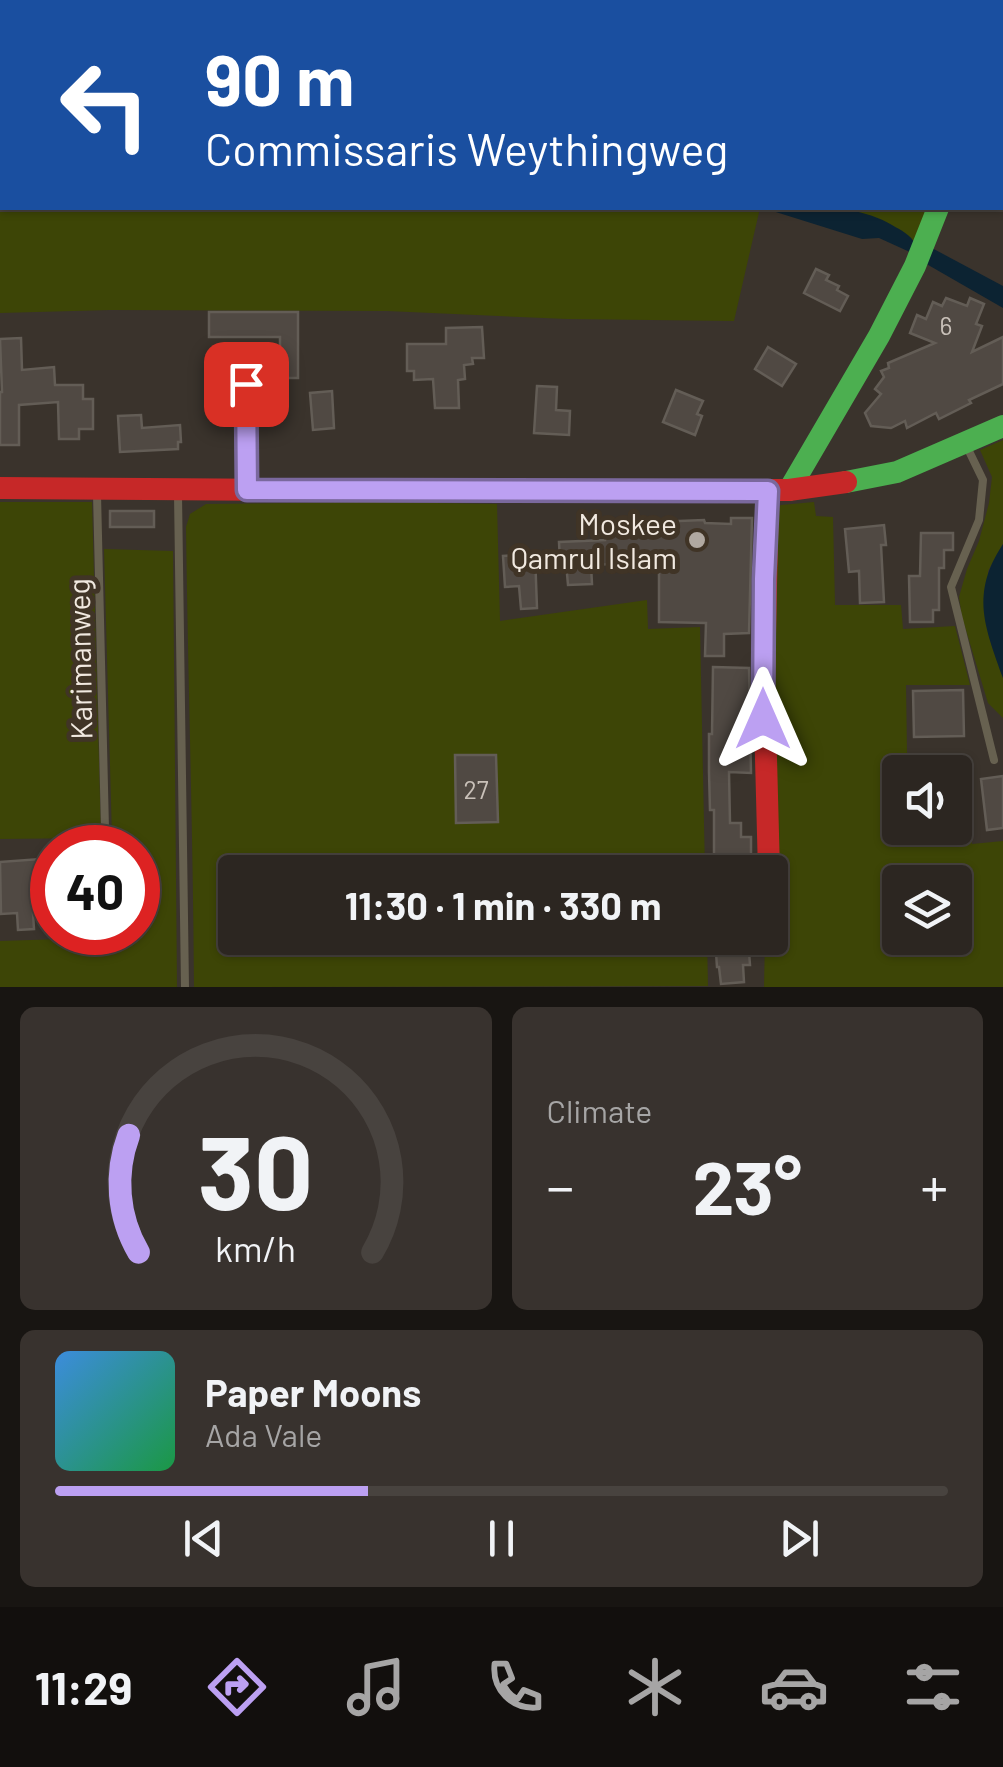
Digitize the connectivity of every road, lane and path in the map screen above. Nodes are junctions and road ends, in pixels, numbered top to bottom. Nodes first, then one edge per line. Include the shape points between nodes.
1 (937, 210) edge
2 (246, 384) dead end
3 (988, 432) edge
4 (0, 488) edge
5 (97, 488) junction
6 (178, 489) junction
7 (247, 490) junction
8 (778, 490) junction
9 (994, 760) dead end
10 (105, 825) edge
11 (768, 855) edge
12 (185, 987) edge

1 - 8 main road via 879,336
2 - 7 lane
3 - 8 main road via 897,472
3 - 9 lane via 979,520 951,587
4 - 5 main road
5 - 6 main road
5 - 10 lane, Karimanweg
6 - 7 main road
6 - 12 lane
7 - 8 main road
8 - 11 main road via 764,579

